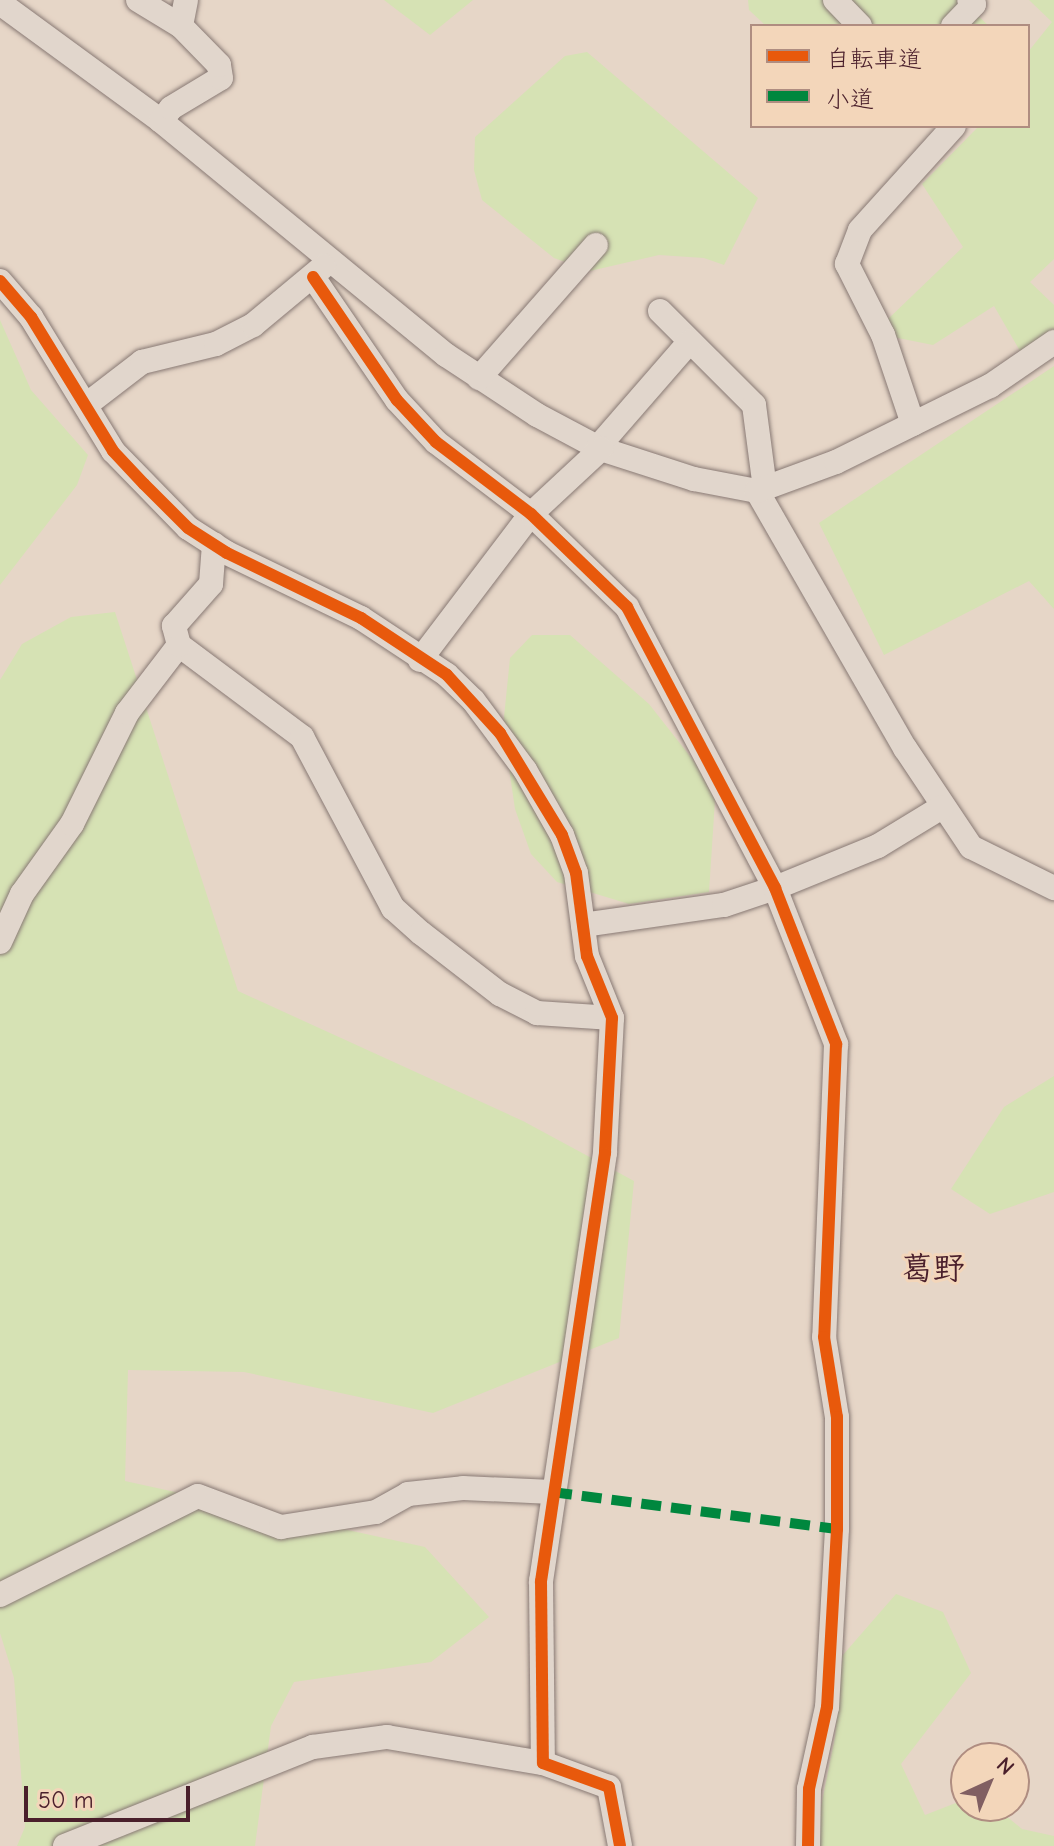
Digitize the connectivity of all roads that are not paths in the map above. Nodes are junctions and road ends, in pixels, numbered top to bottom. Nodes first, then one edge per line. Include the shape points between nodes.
1 (138, 0) edge
2 (186, 0) edge
3 (835, 0) edge
4 (969, 0) edge
5 (0, 3) edge
6 (858, 24) edge
7 (955, 24) edge
8 (181, 26) junction
9 (161, 121) junction
10 (952, 128) edge
11 (596, 245) dead end
12 (321, 269) junction
13 (0, 281) edge
14 (660, 311) dead end
15 (690, 341) junction
16 (1054, 342) edge
17 (479, 378) junction
18 (86, 405) junction
19 (913, 424) junction
20 (600, 448) junction
21 (761, 490) junction
22 (531, 514) junction
23 (214, 544) junction
24 (179, 645) junction
25 (420, 660) junction
26 (942, 807) junction
27 (775, 888) junction
28 (1054, 888) edge
29 (583, 925) junction
30 (0, 942) edge
31 (612, 1018) junction
32 (552, 1492) junction
33 (0, 1595) edge
34 (543, 1763) junction
35 (65, 1846) edge
36 (620, 1846) edge
37 (808, 1846) edge

1 - 8 street via 168,23
2 - 8 street
3 - 6 street
4 - 7 street via 974,4
5 - 9 street
8 - 9 street via 219,65 221,78 171,108
9 - 12 street
10 - 19 street via 860,230 847,264 883,335
11 - 17 street
12 - 17 street
12 - 18 street via 253,325 216,344 142,362
12 - 22 street via 406,410 436,442
13 - 18 street via 31,317
14 - 15 street
15 - 20 street
15 - 21 street via 754,405
16 - 19 street via 990,386
17 - 20 street
18 - 23 street via 113,451 188,528
19 - 21 street via 836,462
20 - 21 street via 694,479
20 - 22 street
21 - 26 street
22 - 25 street
22 - 27 street via 627,607
23 - 24 street via 211,584 174,626
23 - 25 street via 361,618
24 - 30 street via 127,713 72,824 22,894
24 - 31 street via 302,737 393,908 421,933 500,994 537,1013
25 - 29 street via 447,675 473,700 525,770 562,835 576,873
26 - 27 street via 878,846
26 - 28 street via 971,847
27 - 29 street via 724,905
27 - 37 street via 836,1044 824,1337 837,1417 837,1529 827,1707 809,1789
29 - 31 street via 587,956
31 - 32 street via 605,1153
32 - 33 street via 463,1488 408,1494 376,1512 281,1527 198,1496
32 - 34 street via 541,1581
34 - 35 street via 387,1737 313,1747
34 - 36 street via 609,1787

